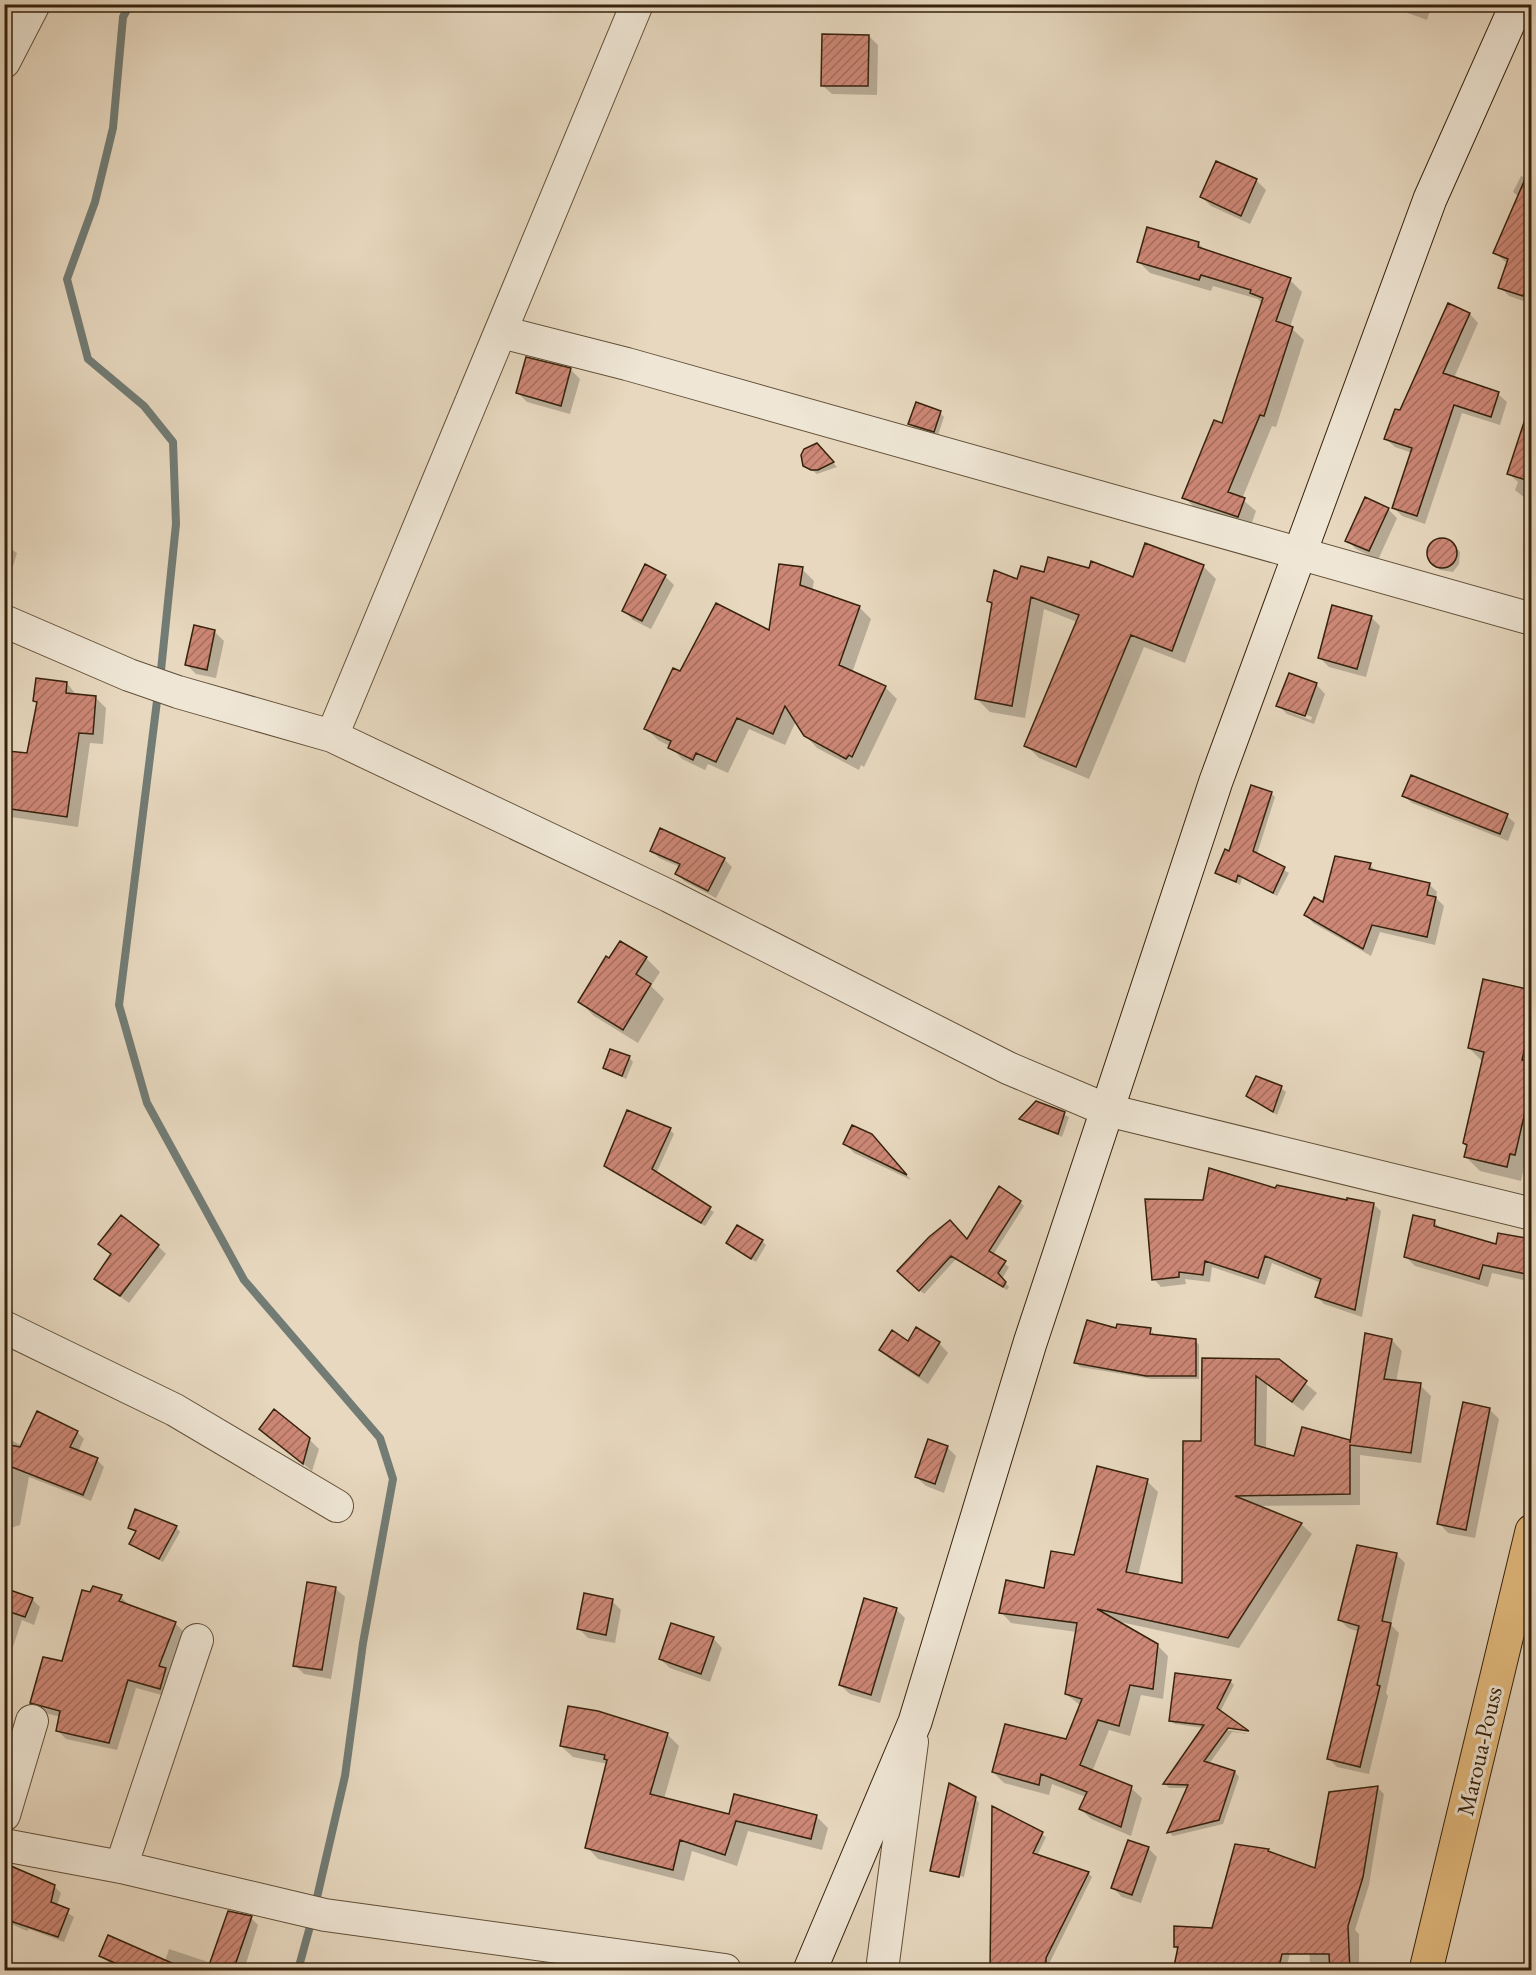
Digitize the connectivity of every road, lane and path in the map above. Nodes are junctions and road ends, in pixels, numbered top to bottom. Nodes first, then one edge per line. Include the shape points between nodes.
1 (34, 4) edge
2 (637, 4) edge
3 (1516, 4) edge
4 (4, 62) edge
5 (501, 332) junction
6 (1300, 553) junction
7 (1532, 619) edge
8 (4, 621) edge
9 (332, 736) junction
10 (1107, 1110) junction
11 (1532, 1214) edge
12 (4, 1327) edge
13 (338, 1506) dead end
14 (1532, 1532) edge
15 (197, 1640) dead end
16 (32, 1720) dead end
17 (915, 1722) junction
18 (4, 1815) edge
19 (4, 1845) edge
20 (121, 1867) junction
21 (725, 1971) edge
22 (810, 1971) edge
23 (882, 1971) edge
24 (1426, 1971) edge

1 - 4 street
2 - 5 street
3 - 6 main road via 1430,199
5 - 6 street
5 - 9 street
6 - 7 street
6 - 10 main road via 1216,781
8 - 9 street via 129,675
9 - 10 street via 669,896 1008,1068
10 - 11 street
10 - 17 main road via 1030,1343
12 - 13 street via 175,1410
14 - 24 main road, Maroua-Pouss
15 - 20 street
16 - 18 street
17 - 22 main road
17 - 23 street
19 - 20 street
20 - 21 street via 325,1915

